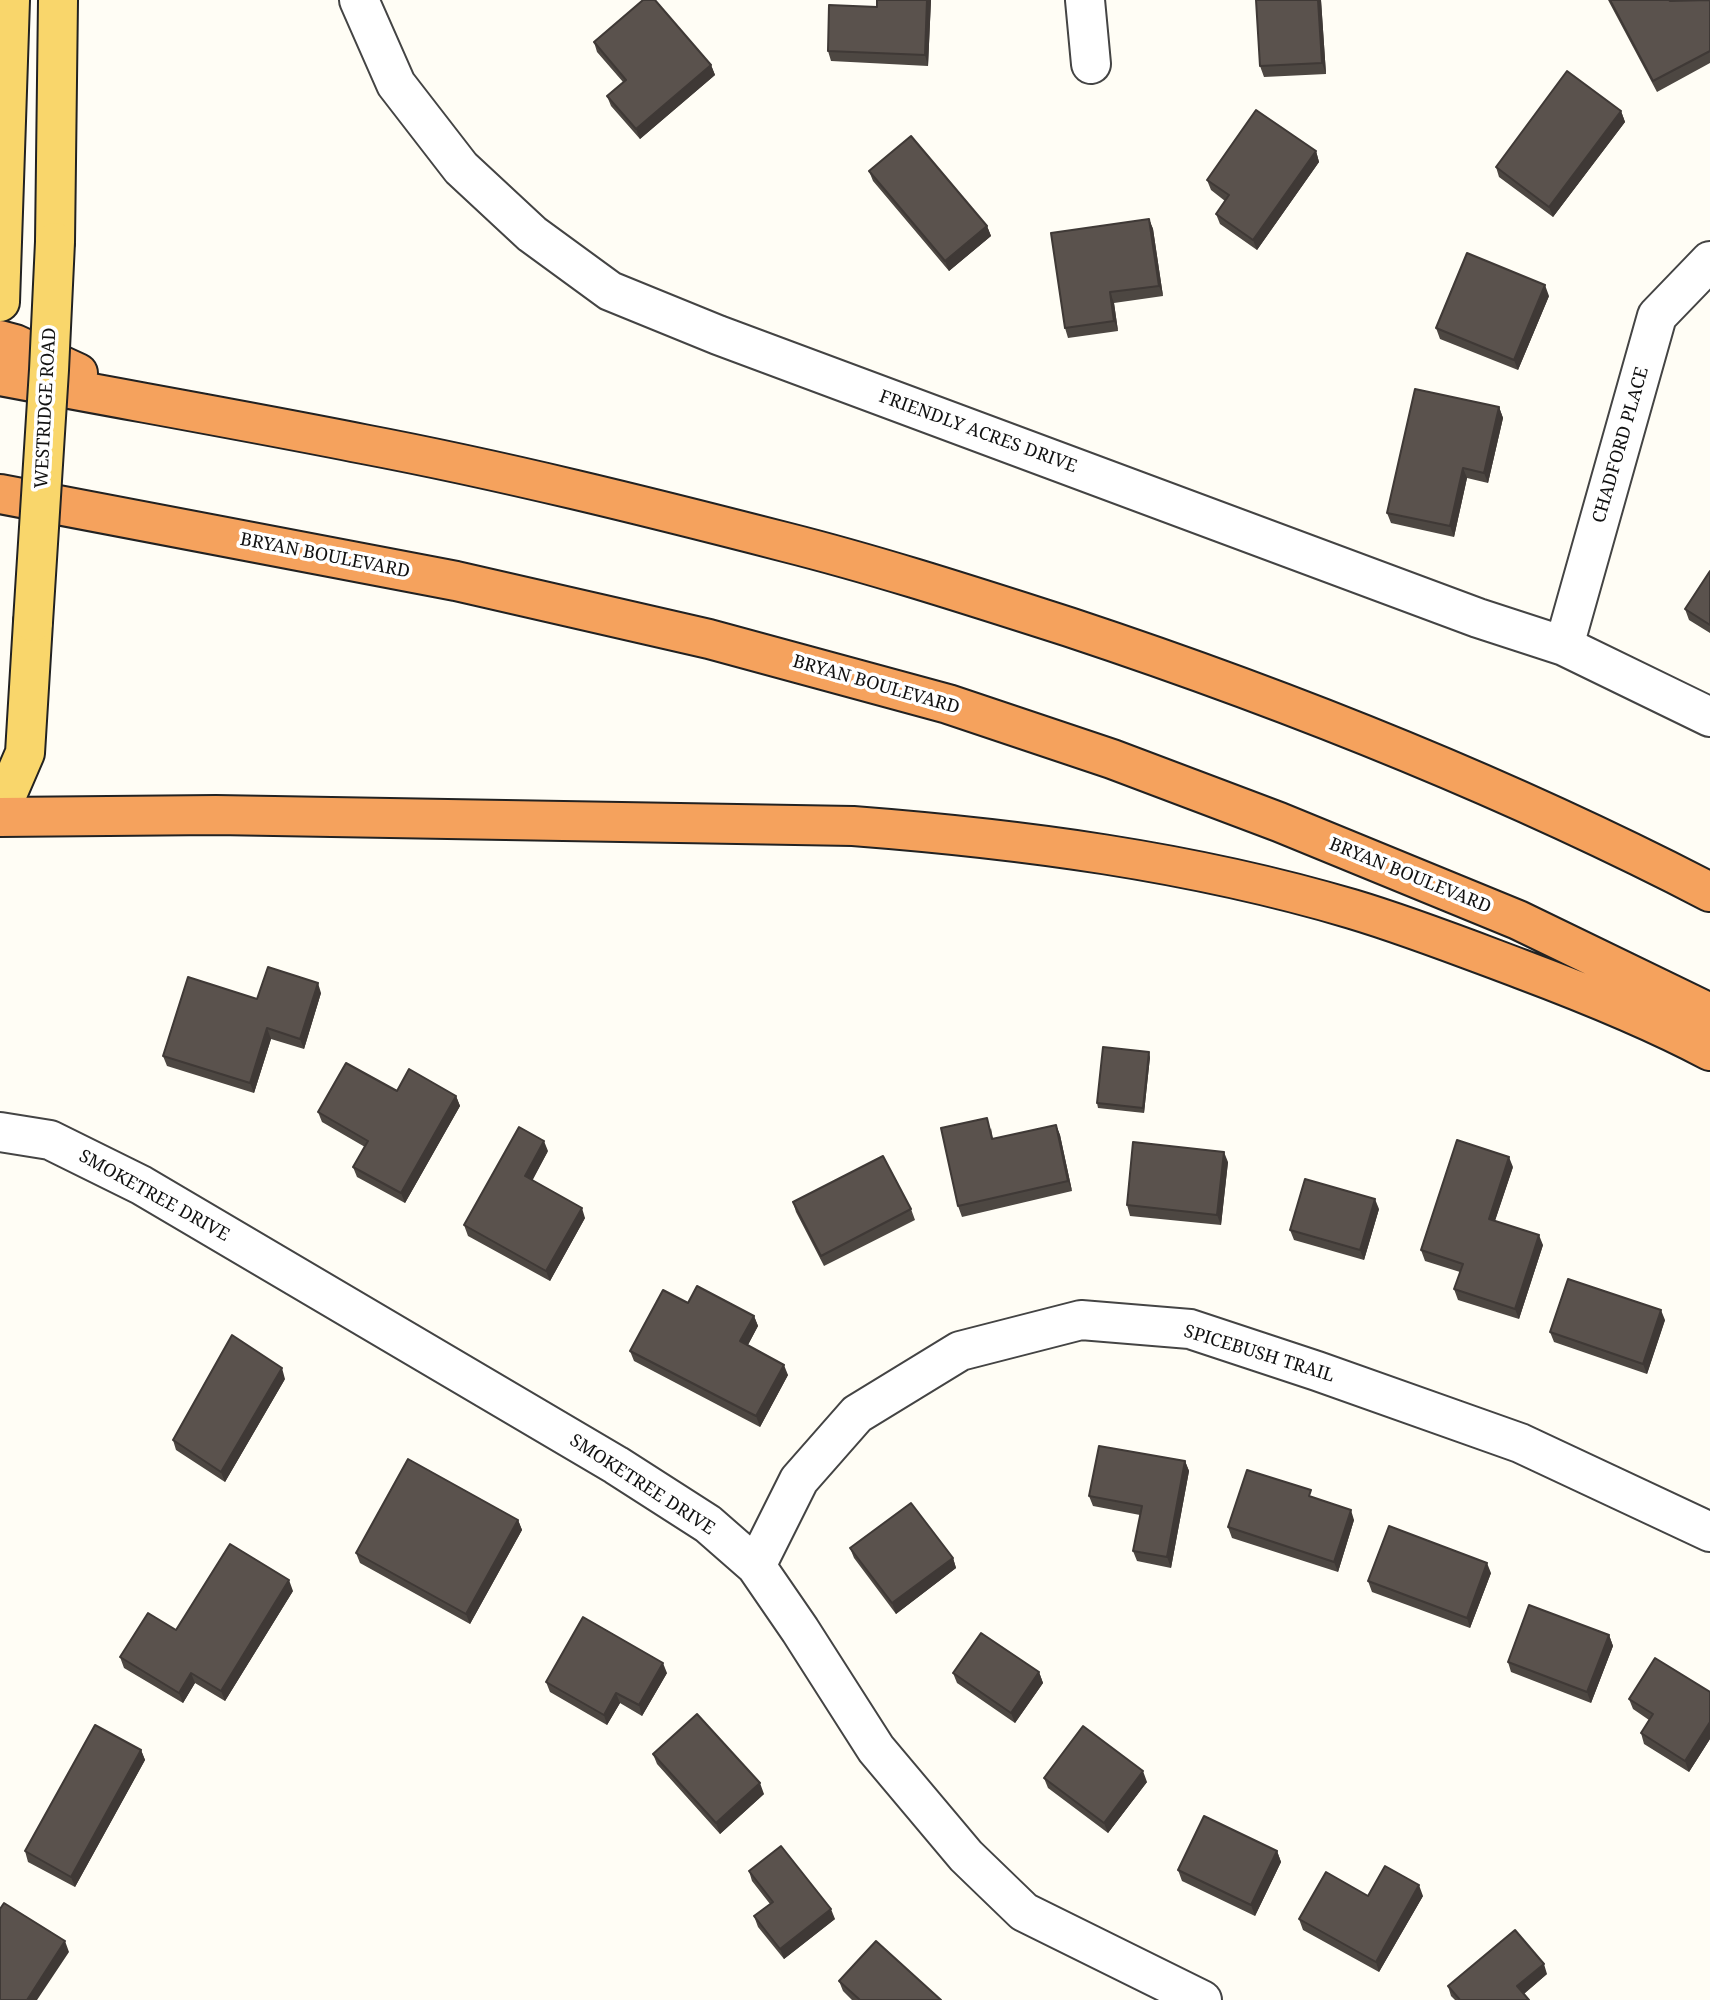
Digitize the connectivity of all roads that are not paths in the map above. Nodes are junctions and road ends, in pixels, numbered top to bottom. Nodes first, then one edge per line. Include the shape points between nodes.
1 (10, 0) edge
2 (58, 0) edge
3 (359, 0) edge
4 (1085, 0) edge
5 (1091, 64) dead end
6 (1710, 261) edge
7 (0, 302) edge
8 (0, 340) edge
9 (0, 376) edge
10 (147, 404) junction
11 (0, 494) edge
12 (1564, 646) junction
13 (1710, 717) edge
14 (0, 811) edge
15 (0, 817) edge
16 (1710, 892) edge
17 (1710, 1013) edge
18 (1710, 1051) edge
19 (0, 1132) edge
20 (1710, 1532) edge
21 (756, 1566) junction
22 (1202, 2000) edge

1 - 7 main road
2 - 14 main road, WESTRIDGE ROAD, bridge via 50,370 25,753
3 - 12 street, FRIENDLY ACRES DRIVE via 396,84 461,168 532,234 610,292 1478,618
4 - 5 street
6 - 12 street, CHADFORD PLACE via 1657,316
8 - 10 highway
9 - 10 highway
10 - 16 highway via 366,444 575,490 790,543 982,599 1303,710 1478,782
11 - 17 highway, BRYAN BOULEVARD via 456,581 709,639 948,704 1279,822 1518,920
12 - 13 street, FRIENDLY ACRES DRIVE
15 - 18 highway via 216,815 853,826 1044,845 1165,865 1351,909 1555,982
19 - 21 street, SMOKETREE DRIVE via 50,1140 141,1185 616,1465 708,1524
20 - 21 street, SPICEBUSH TRAIL via 1520,1443 1317,1371 1190,1329 1081,1320 960,1351 856,1414 799,1480
21 - 22 street, SMOKETREE DRIVE via 876,1749 967,1856 1024,1912

